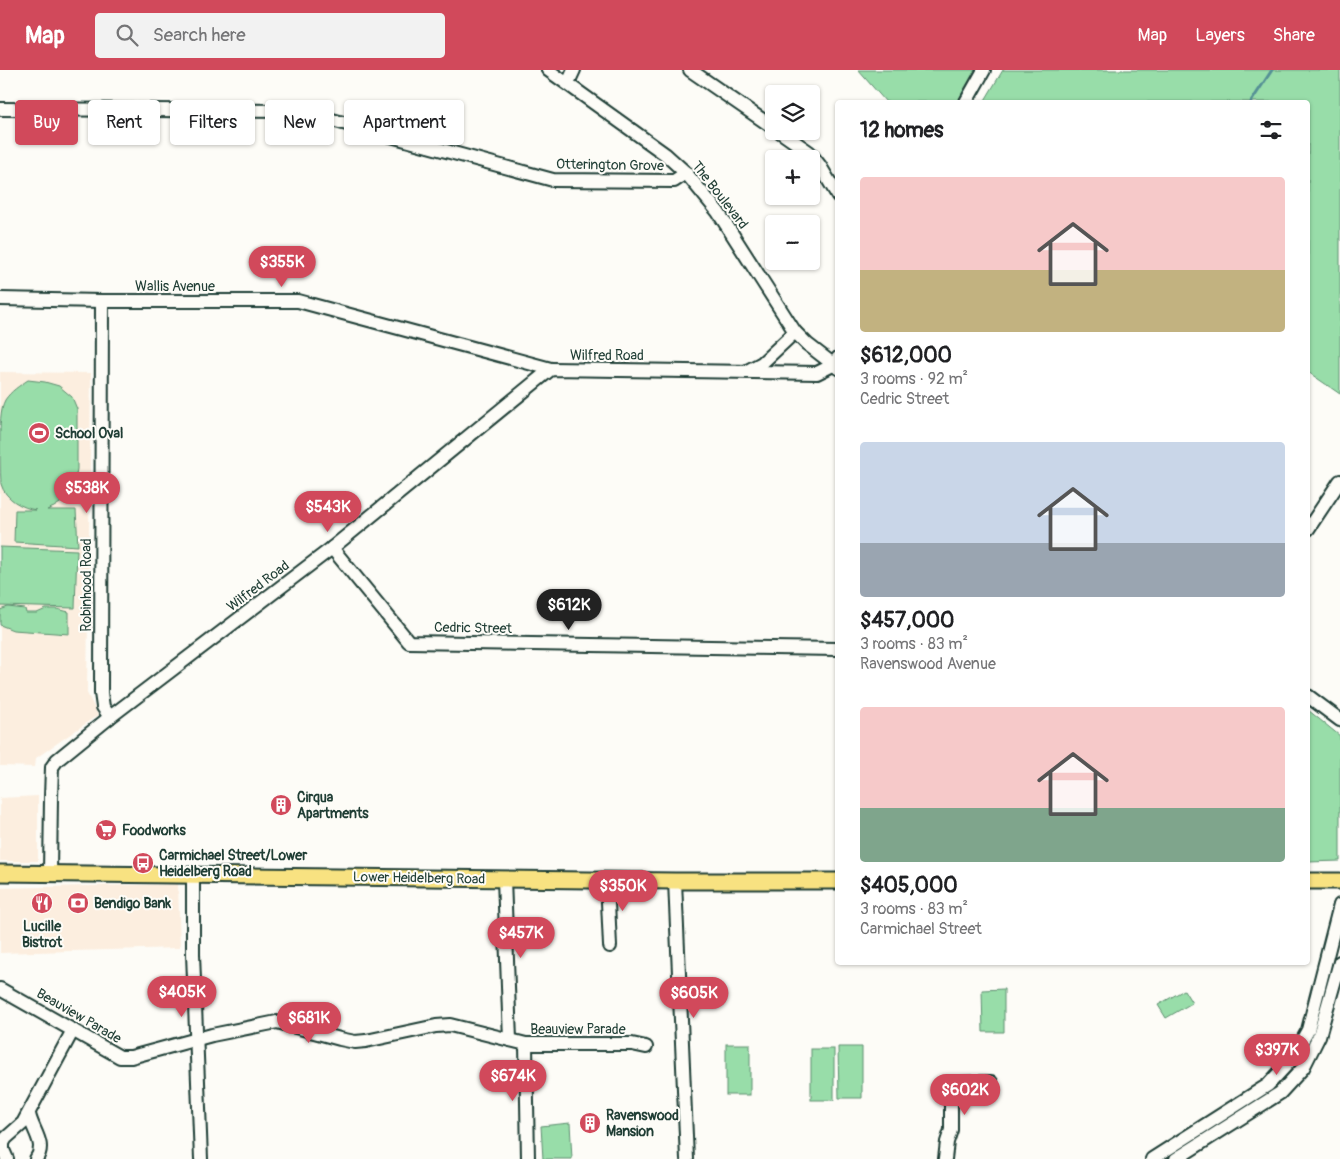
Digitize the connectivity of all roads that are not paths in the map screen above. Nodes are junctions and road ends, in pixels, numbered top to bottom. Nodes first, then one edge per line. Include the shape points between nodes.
1 (548, 70) edge
2 (574, 70) edge
3 (690, 70) edge
4 (984, 70) edge
5 (568, 83) junction
6 (967, 100) edge
7 (0, 109) edge
8 (765, 122) edge
9 (792, 140) edge
10 (686, 173) junction
11 (835, 191) edge
12 (0, 299) edge
13 (102, 301) junction
14 (795, 332) junction
15 (835, 363) edge
16 (835, 364) edge
17 (552, 370) junction
18 (747, 371) junction
19 (1340, 482) edge
20 (1310, 521) edge
21 (332, 548) junction
22 (835, 649) edge
23 (1310, 698) edge
24 (110, 717) junction
25 (1340, 720) edge
26 (0, 873) edge
27 (50, 873) junction
28 (193, 875) junction
29 (504, 879) junction
30 (607, 880) junction
31 (674, 881) junction
32 (835, 881) edge
33 (1310, 881) edge
34 (1340, 881) edge
35 (1340, 905) edge
36 (610, 946) dead end
37 (1340, 962) edge
38 (0, 989) edge
39 (73, 1030) junction
40 (197, 1039) junction
41 (510, 1040) junction
42 (526, 1044) junction
43 (646, 1047) dead end
44 (991, 1082) dead end
45 (29, 1114) junction
46 (8, 1159) edge
47 (36, 1159) edge
48 (201, 1159) edge
49 (528, 1159) edge
50 (687, 1159) edge
51 (944, 1159) edge
52 (1152, 1159) edge
53 (1176, 1159) edge

1 - 5 street, The Boulevard
2 - 5 street
3 - 8 street
4 - 6 street
5 - 10 street, The Boulevard
7 - 10 street, Otterington Grove via 299,111 553,180 674,181
9 - 11 street via 809,152
10 - 14 street, The Boulevard via 718,212
12 - 13 street, Wallis Avenue
13 - 17 street, Wallis Avenue via 298,301
13 - 24 street, Robinhood Road via 101,693 103,706
14 - 15 street, The Boulevard
14 - 18 street via 762,363
16 - 18 street, Wilfred Road via 817,372
17 - 18 street, Wilfred Road
17 - 21 street, Wilfred Road
19 - 20 street
21 - 22 street, Cedric Street via 409,642
21 - 24 street, Wilfred Road
23 - 25 street
24 - 27 street, Wilfred Road via 52,767
26 - 27 main road, Lower Heidelberg Road
27 - 28 main road, Lower Heidelberg Road
28 - 29 main road, Lower Heidelberg Road
28 - 40 street
29 - 30 main road, Lower Heidelberg Road
29 - 41 street
30 - 31 main road, Lower Heidelberg Road
30 - 36 street
31 - 32 main road, Lower Heidelberg Road
31 - 50 street
33 - 34 main road
35 - 52 street via 1308,1030 1292,1059 1268,1085
37 - 53 street via 1318,1036 1303,1068 1280,1093
38 - 39 street, Beauview Parade
39 - 40 street, Beauview Parade via 120,1057 131,1058
39 - 45 street
40 - 41 street, Beauview Parade via 277,1022 355,1042 450,1024
40 - 48 street
41 - 42 street, Beauview Parade
42 - 43 street, Beauview Parade via 632,1044
42 - 49 street
44 - 51 street via 954,1086 951,1130
45 - 46 street via 3,1143
45 - 47 street via 41,1145

